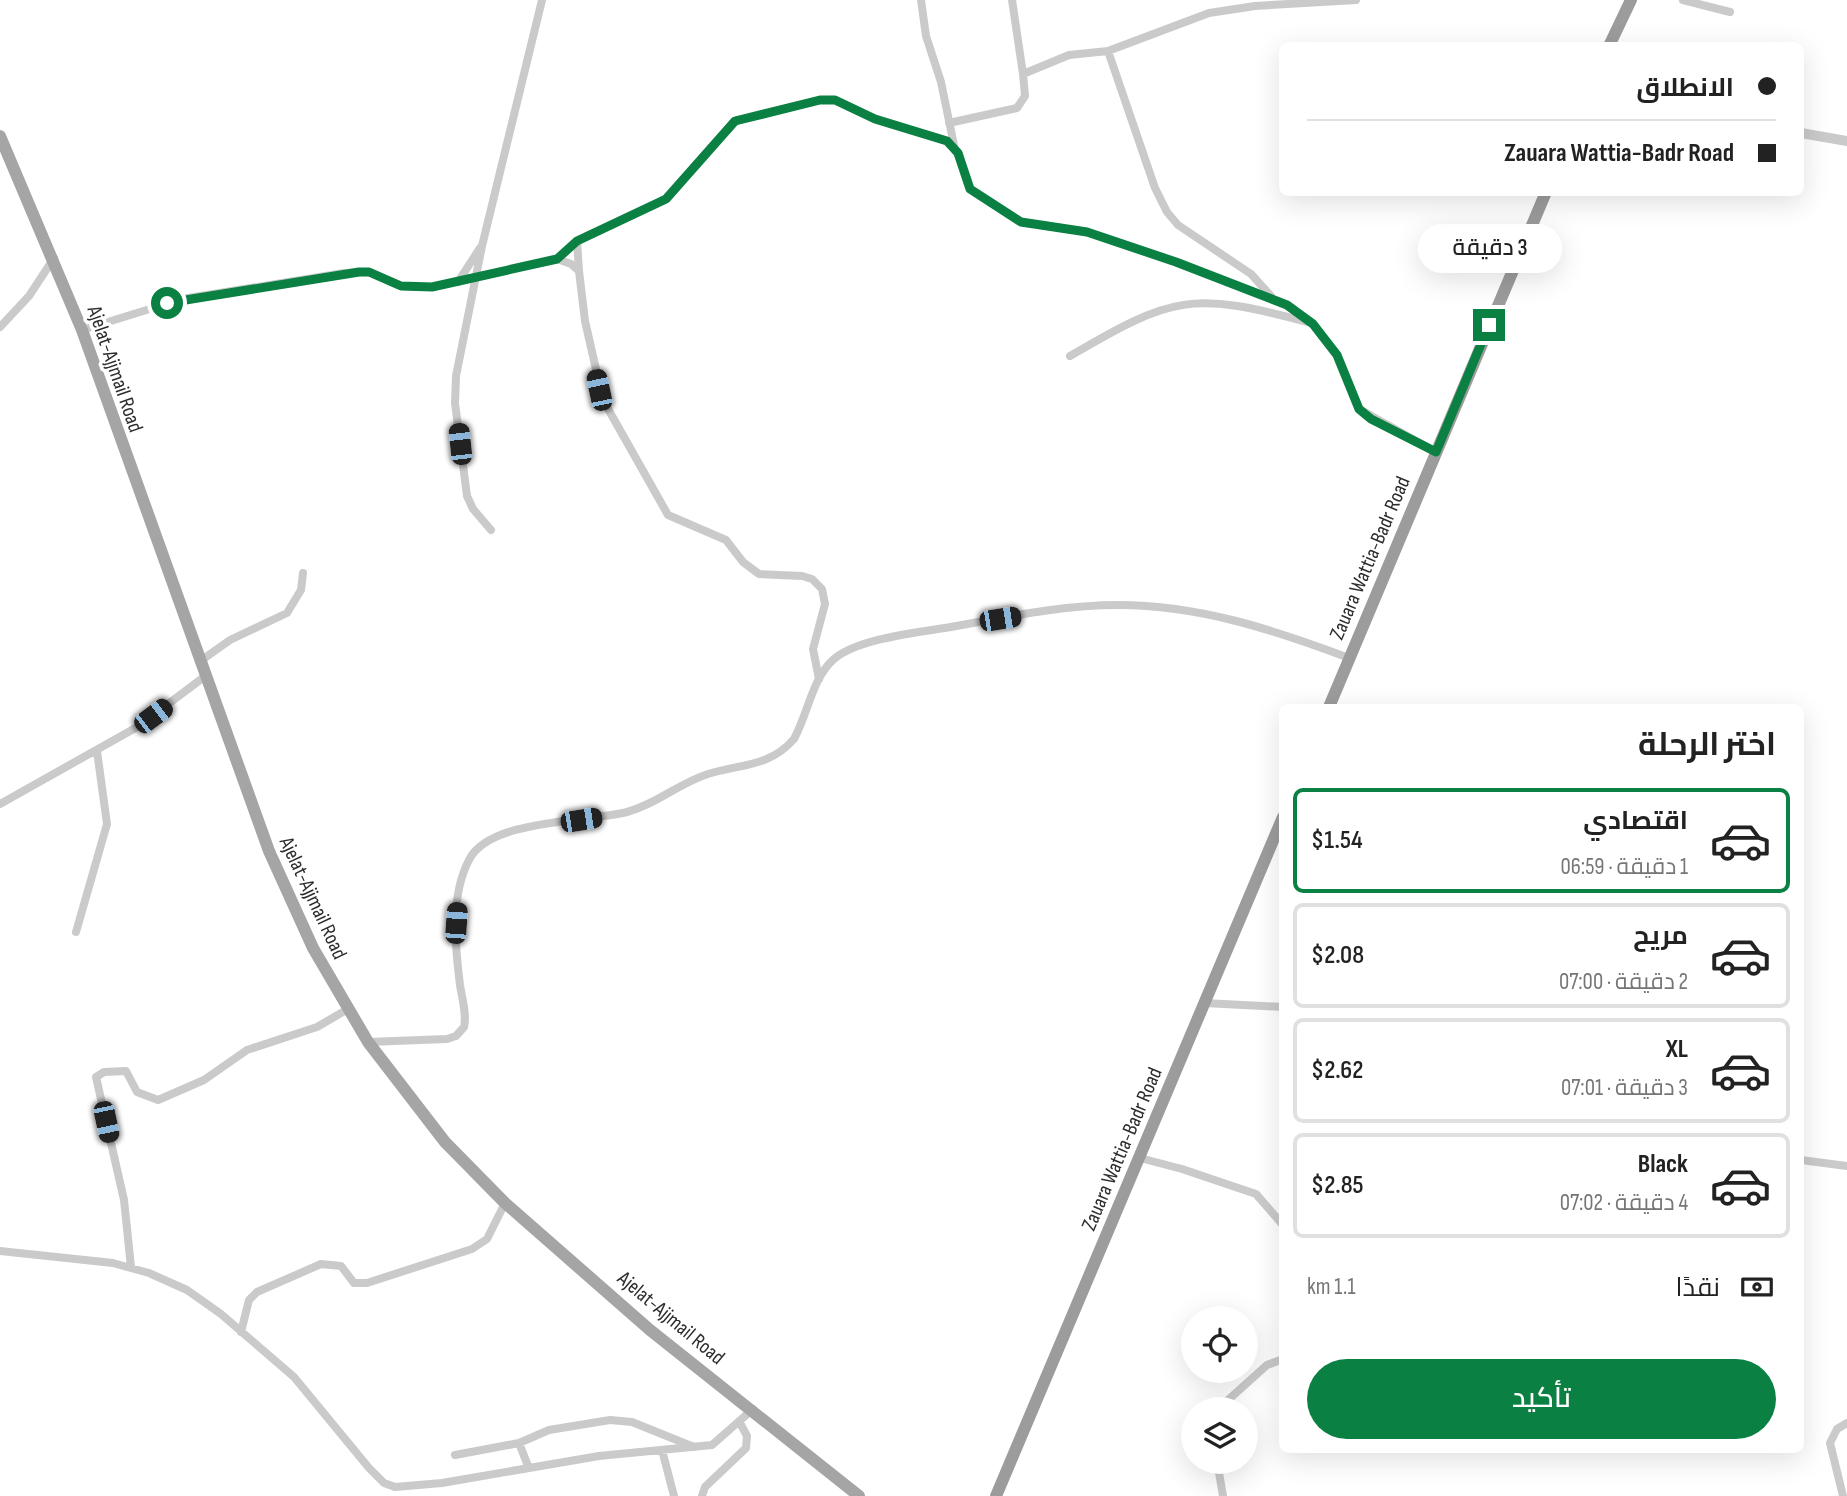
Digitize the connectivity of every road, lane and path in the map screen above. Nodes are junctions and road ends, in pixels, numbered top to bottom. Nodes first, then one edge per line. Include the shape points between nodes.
1 (542, 0) edge
2 (921, 0) edge
3 (1012, 0) edge
4 (1356, 0) edge
5 (1631, 0) edge
6 (1683, 0) edge
7 (1730, 12) dead end
8 (1611, 42) edge
9 (1108, 51) junction
10 (1023, 74) junction
11 (949, 124) junction
12 (1804, 134) edge
13 (0, 136) edge
14 (1847, 141) edge
15 (954, 145) junction
16 (1544, 196) edge
17 (577, 241) junction
18 (482, 246) junction
19 (54, 258) junction
20 (557, 259) junction
21 (579, 271) junction
22 (477, 277) junction
23 (458, 282) junction
24 (1273, 298) junction
25 (1313, 324) junction
26 (0, 327) edge
27 (82, 330) junction
28 (1070, 356) dead end
29 (1436, 452) junction
30 (491, 530) dead end
31 (303, 573) dead end
32 (1349, 658) junction
33 (199, 662) junction
34 (204, 677) junction
35 (819, 679) junction
36 (1330, 704) edge
37 (97, 751) junction
38 (0, 804) edge
39 (1279, 826) edge
40 (76, 932) dead end
41 (1204, 1003) junction
42 (1279, 1007) edge
43 (348, 1009) junction
44 (368, 1042) junction
45 (1140, 1158) junction
46 (1804, 1160) edge
47 (1847, 1166) edge
48 (505, 1203) junction
49 (1279, 1220) edge
50 (0, 1251) edge
51 (131, 1267) junction
52 (241, 1332) junction
53 (1279, 1360) edge
54 (1231, 1397) edge
55 (753, 1409) junction
56 (740, 1423) junction
57 (1847, 1423) edge
58 (519, 1443) junction
59 (697, 1448) junction
60 (662, 1450) junction
61 (455, 1455) dead end
62 (528, 1466) junction
63 (1219, 1474) edge
64 (410, 1492) edge
65 (674, 1496) edge
66 (702, 1496) edge
67 (859, 1496) edge
68 (996, 1496) edge
69 (1223, 1496) edge
70 (1843, 1496) edge

1 - 18 street
2 - 11 street
3 - 10 street
4 - 9 street via 1229,9
5 - 8 highway
6 - 7 street
9 - 10 street via 1069,55
9 - 24 street via 1167,212 1178,225 1251,274
10 - 11 street via 1025,96 1017,108
11 - 15 street
12 - 14 street
13 - 19 main road, Ajelat-Ajjmail Road
15 - 17 street via 875,119 835,100 746,117 728,126 666,199
15 - 24 street via 970,189 1021,222 1077,229
16 - 29 highway, Zauara Wattia-Badr Road
17 - 20 street
17 - 21 street
18 - 22 street
18 - 23 street
19 - 26 street via 29,296
19 - 27 main road, Ajelat-Ajjmail Road
20 - 21 street
20 - 22 street
21 - 35 street via 584,321 603,400 668,515 726,540 759,574 802,576 822,589 825,604 813,649
22 - 23 street
22 - 30 street via 456,376 455,403 467,496
23 - 27 street via 410,287 369,272 344,273 182,299
24 - 25 street
25 - 28 street via 1229,303 1182,303 1130,321
25 - 29 street via 1337,355 1359,409
27 - 33 main road, Ajelat-Ajjmail Road
29 - 32 highway, Zauara Wattia-Badr Road
31 - 33 street via 301,590 287,613 230,640
32 - 35 street via 1236,619 1145,606 1090,606 887,639 838,656
32 - 36 highway, Zauara Wattia-Badr Road
33 - 34 main road, Ajelat-Ajjmail Road
34 - 37 street
34 - 43 main road, Ajelat-Ajjmail Road via 285,890
35 - 44 street via 794,739 767,760 706,775 645,806 524,828 478,848 463,875 457,909 455,937 464,1027 447,1039
37 - 38 street
37 - 40 street via 107,824
39 - 41 highway, Zauara Wattia-Badr Road
41 - 42 street
41 - 45 highway, Zauara Wattia-Badr Road
43 - 44 main road, Ajelat-Ajjmail Road
43 - 51 street via 296,1035 247,1050 204,1080 158,1100 137,1092 126,1071 96,1077 124,1200
44 - 48 main road, Ajelat-Ajjmail Road via 445,1142
45 - 49 street via 1256,1194
45 - 68 highway, Zauara Wattia-Badr Road
46 - 47 street
48 - 52 street via 487,1239 472,1249 367,1283 354,1283 341,1266 321,1264 257,1292 249,1300
48 - 55 main road, Ajelat-Ajjmail Road via 650,1330
50 - 51 street
51 - 52 street via 187,1290
52 - 64 street via 294,1377 384,1483
53 - 54 street via 1266,1365
55 - 56 street
55 - 67 main road, Ajelat-Ajjmail Road
56 - 59 street via 718,1442
56 - 66 street via 747,1436 746,1448 705,1487
57 - 70 street via 1837,1429 1830,1443
58 - 59 street via 549,1430 610,1420 632,1423
58 - 61 street
58 - 62 street
59 - 60 street
60 - 62 street
60 - 65 street
62 - 64 street
63 - 69 street

